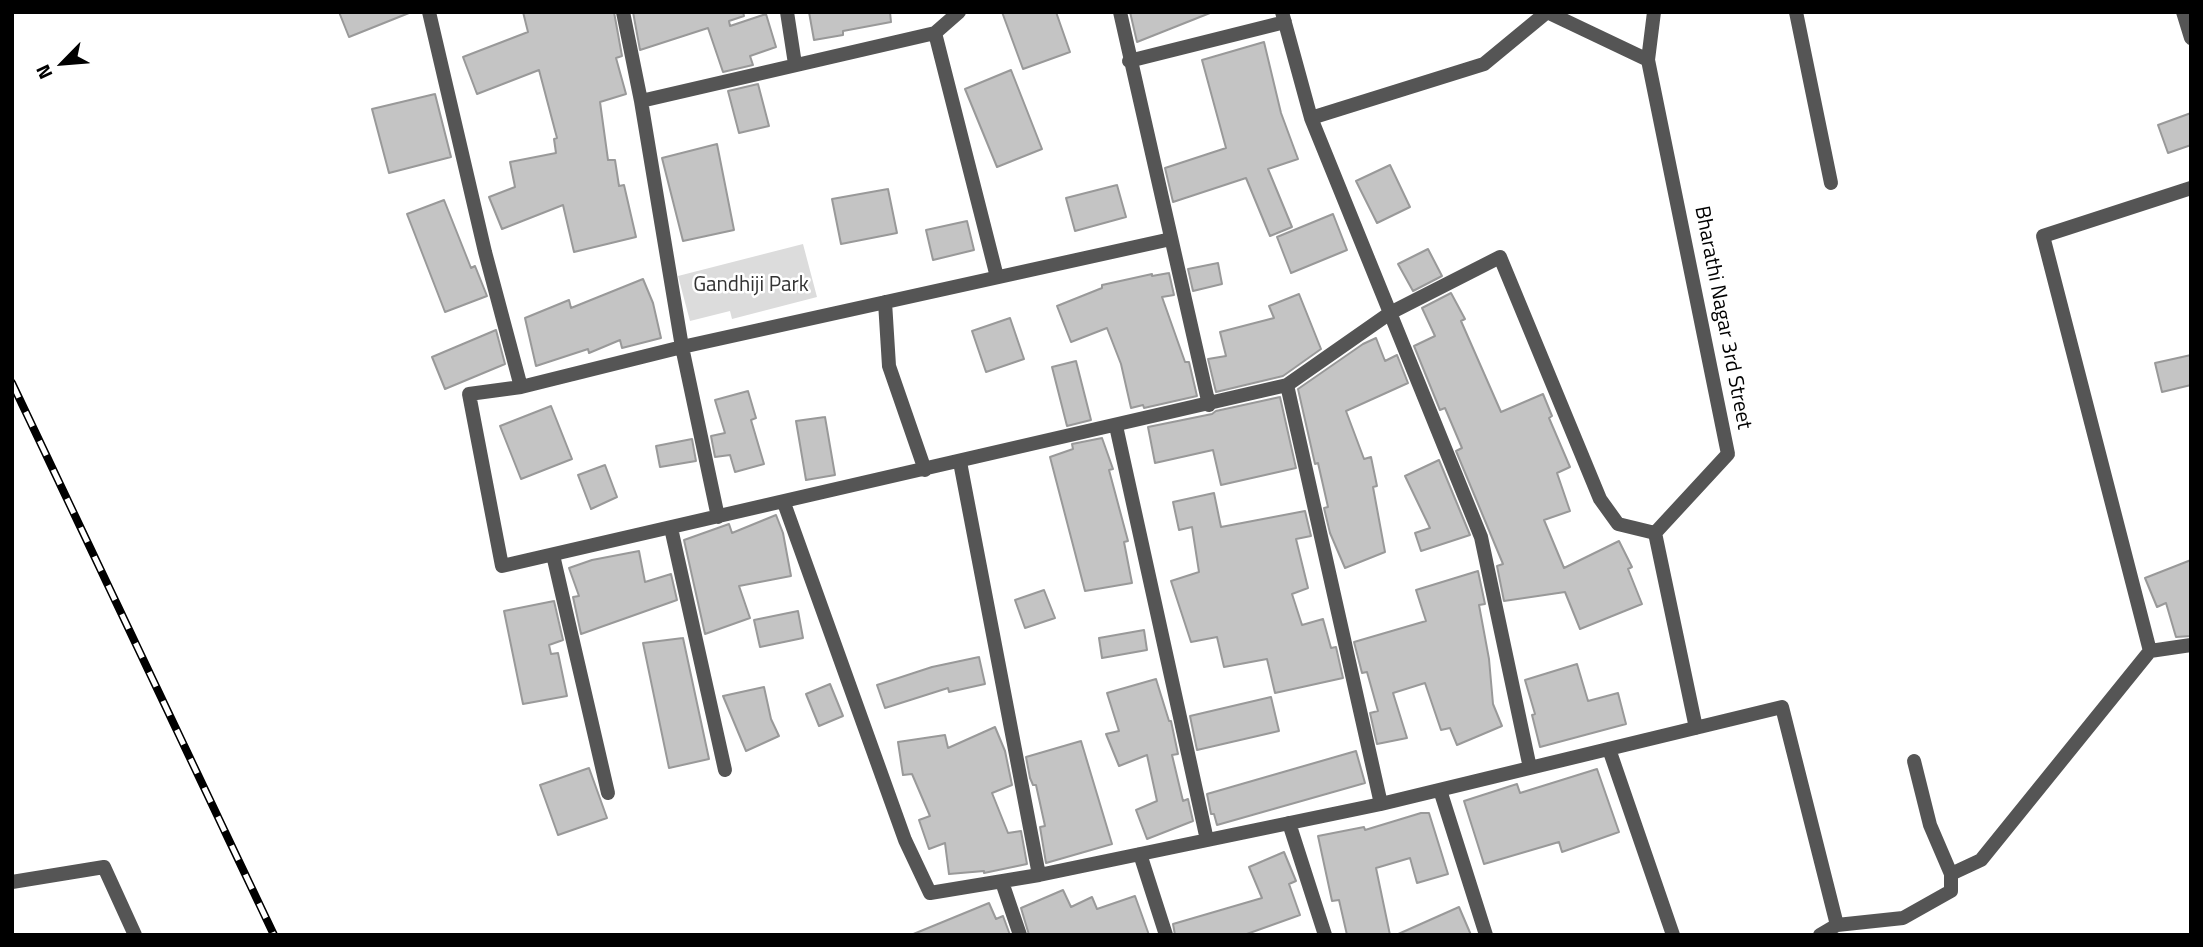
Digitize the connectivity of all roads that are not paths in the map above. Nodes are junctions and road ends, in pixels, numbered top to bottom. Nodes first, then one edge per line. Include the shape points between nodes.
1 (429, 12) edge
2 (623, 12) edge
3 (787, 12) edge
4 (959, 12) edge
5 (1120, 12) edge
6 (1547, 12) edge
7 (1654, 12) edge
8 (1796, 12) edge
9 (2183, 12) edge
10 (1284, 17) edge
11 (935, 33) junction
12 (2191, 38) edge
13 (1648, 60) junction
14 (1129, 61) junction
15 (795, 64) junction
16 (641, 101) junction
17 (1311, 118) junction
18 (1831, 183) dead end
19 (2190, 191) edge
20 (1171, 239) junction
21 (997, 277) junction
22 (885, 302) junction
23 (1390, 313) junction
24 (682, 347) junction
25 (1287, 385) junction
26 (521, 387) junction
27 (1209, 405) junction
28 (1116, 426) junction
29 (960, 462) junction
30 (925, 470) junction
31 (784, 503) junction
32 (718, 517) junction
33 (671, 528) junction
34 (1655, 533) junction
35 (553, 555) junction
36 (2191, 645) edge
37 (2150, 651) junction
38 (1696, 728) junction
39 (1609, 749) junction
40 (1914, 761) dead end
41 (1530, 768) junction
42 (725, 769) dead end
43 (1440, 790) junction
44 (608, 793) dead end
45 (1381, 804) junction
46 (1289, 823) junction
47 (1207, 840) junction
48 (1140, 854) junction
49 (1040, 874) junction
50 (1951, 874) junction
51 (12, 882) edge
52 (1002, 882) junction
53 (1837, 925) junction
54 (135, 935) edge
55 (1020, 935) edge
56 (1167, 935) edge
57 (1325, 935) edge
58 (1486, 935) edge
59 (1673, 935) edge
60 (1820, 935) edge

1 - 26 street
2 - 16 street
3 - 15 street
4 - 11 street
5 - 14 street
6 - 13 street
6 - 17 street via 1484,64
7 - 13 street, Bharathi Nagar 3rd Street
8 - 18 street
9 - 12 street
10 - 14 street
10 - 17 street
11 - 15 street
11 - 21 street
13 - 34 street, Bharathi Nagar 3rd Street via 1728,454
14 - 20 street
15 - 16 street
16 - 24 street
17 - 23 street
19 - 37 street via 2043,236
20 - 21 street
20 - 27 street
21 - 22 street
22 - 24 street
22 - 30 street via 889,366
23 - 25 street
23 - 34 street via 1500,257 1600,499 1618,524
23 - 41 street via 1481,537
24 - 26 street
24 - 32 street
25 - 27 street
25 - 45 street
26 - 35 street via 469,394 502,566
27 - 28 street
28 - 29 street
28 - 47 street
29 - 30 street
29 - 49 street
30 - 31 street
31 - 32 street
31 - 52 street via 905,840 930,893
32 - 33 street
33 - 35 street
33 - 42 street
34 - 38 street
35 - 44 street
36 - 37 street
37 - 50 street via 1981,860
38 - 39 street
38 - 53 street via 1782,708
39 - 41 street
39 - 59 street
40 - 50 street via 1930,825
41 - 43 street
43 - 45 street
43 - 58 street
45 - 46 street
46 - 47 street
46 - 57 street
47 - 48 street
48 - 49 street
48 - 56 street
49 - 52 street
50 - 53 street via 1951,891 1903,918
51 - 54 street via 104,867
52 - 55 street
53 - 60 street

